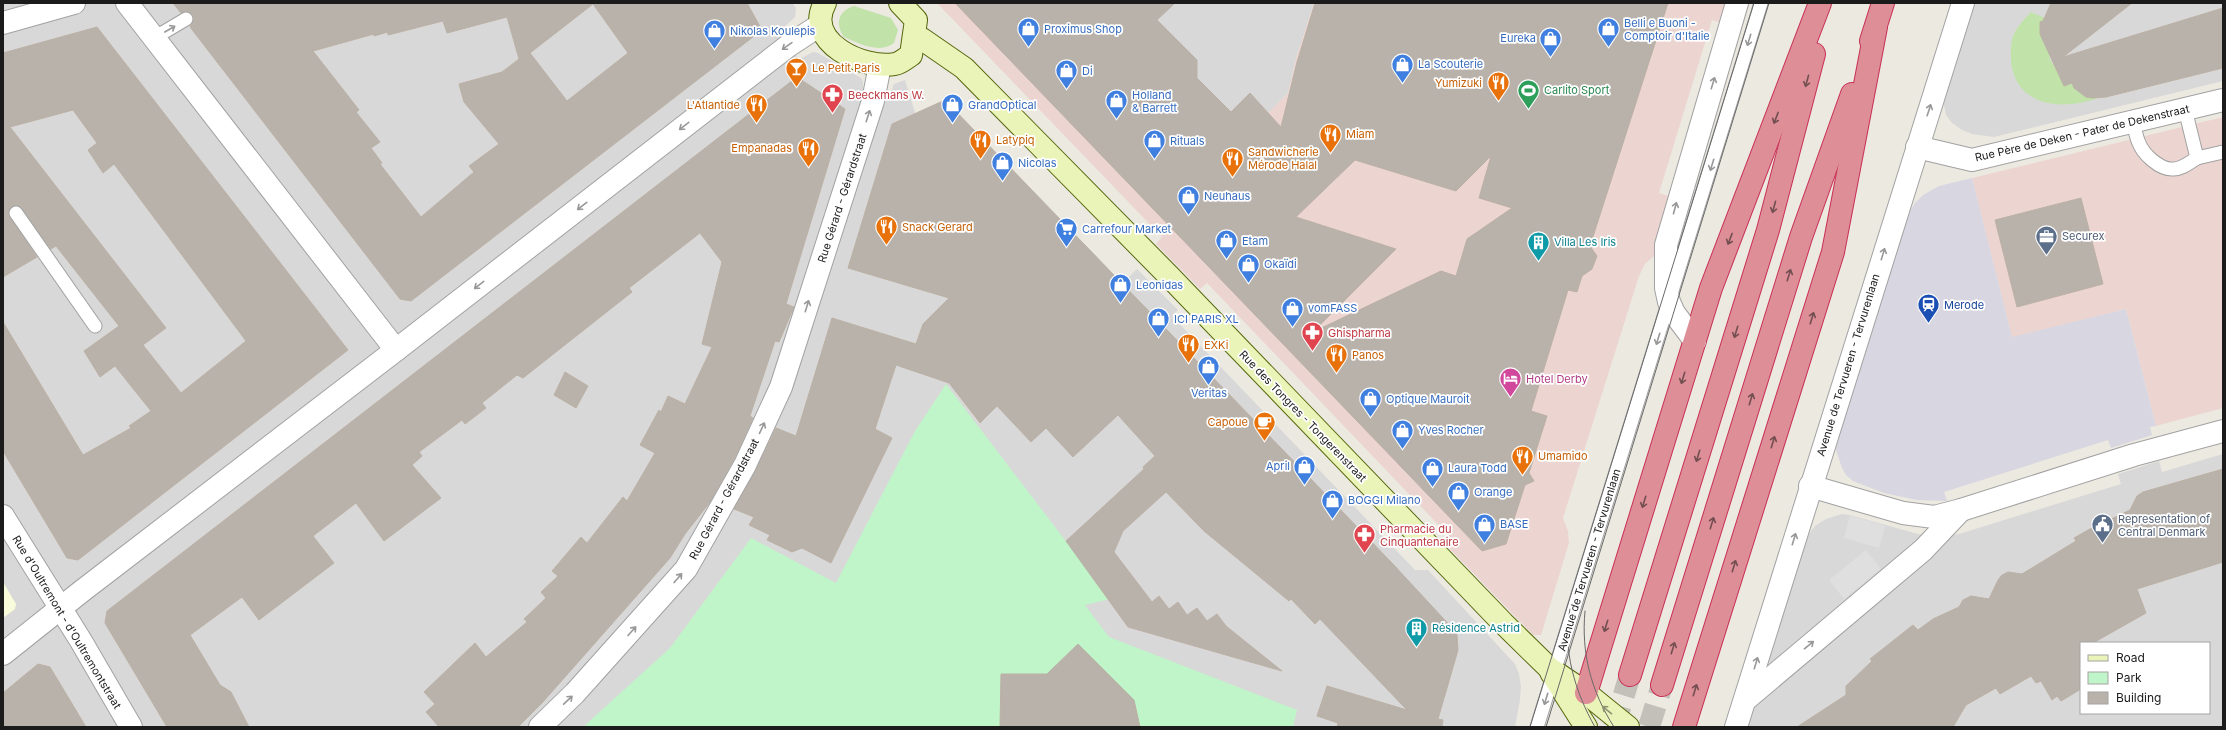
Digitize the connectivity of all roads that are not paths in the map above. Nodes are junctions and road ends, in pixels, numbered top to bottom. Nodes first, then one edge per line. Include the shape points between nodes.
1 (74, 3) edge
2 (127, 3) edge
3 (825, 3) edge
4 (900, 3) edge
5 (1737, 3) edge
6 (1761, 3) edge
7 (1820, 3) edge
8 (1827, 3) edge
9 (1883, 3) edge
10 (1963, 3) edge
11 (186, 19) dead end
12 (3, 23) edge
13 (820, 26) junction
14 (1876, 27) junction
15 (915, 37) junction
16 (154, 38) junction
17 (880, 65) junction
18 (2223, 100) edge
19 (2185, 109) junction
20 (2133, 122) junction
21 (1917, 147) junction
22 (2223, 152) edge
23 (2197, 158) junction
24 (16, 213) dead end
25 (1669, 302) junction
26 (95, 326) dead end
27 (1695, 341) junction
28 (396, 350) junction
29 (2223, 431) edge
30 (1810, 486) junction
31 (1961, 510) junction
32 (3, 516) edge
33 (60, 609) junction
34 (3, 654) edge
35 (1552, 671) junction
36 (1630, 675) tunnel mouth
37 (1662, 685) tunnel mouth
38 (1586, 693) junction
39 (1745, 700) junction
40 (1583, 725) edge
41 (131, 727) edge
42 (540, 727) edge
43 (1538, 727) edge
44 (1628, 727) edge
45 (1684, 727) edge
46 (1736, 727) edge

1 - 12 street
2 - 16 street
3 - 13 street via 820,12
4 - 15 street via 916,20
25 -> 5 street, Avenue de Tervueren - Tervurenlaan via 1666,288 1666,245
6 -> 25 lane, Avenue de Tervueren - Tervurenlaan
7 -> 27 highway via 1711,288
8 -> 36 highway via 1768,230
9 - 14 highway
21 -> 10 street, Avenue de Tervueren - Tervurenlaan
16 -> 11 lane
13 - 17 street via 836,48 852,57
13 -> 28 street via 788,46
37 -> 14 highway via 1801,238
45 -> 14 highway via 1833,252
15 - 17 street via 911,55 897,64
15 - 35 street, Rue des Tongres - Tongerenstraat via 922,39 964,68
16 - 28 street
42 -> 17 street, Rue Gérard - Gérardstraat via 576,693 686,569 745,466 780,387 873,101
18 - 19 street, Rue Père de Deken - Pater de Dekenstraat
19 - 20 street, Rue Père de Deken - Pater de Dekenstraat
19 - 23 lane
20 - 21 street, Rue Père de Deken - Pater de Dekenstraat via 1972,160
20 - 23 lane via 2139,144 2158,164 2172,169 2184,166
30 -> 21 street, Avenue de Tervueren - Tervurenlaan
22 - 23 lane
24 - 26 lane
25 - 27 street, Avenue de Tervueren - Tervurenlaan
25 -> 35 lane, Avenue de Tervueren - Tervurenlaan
27 -> 38 highway
28 - 33 street
29 - 31 street via 2134,455
30 - 31 street via 1903,513 1934,517
39 -> 30 street, Avenue de Tervueren - Tervurenlaan
39 -> 31 street via 1911,560
32 - 33 street, Rue d'Oultremont - d'Oultremontstraat
33 - 34 street
33 - 41 street, Rue d'Oultremont - d'Oultremontstraat
35 - 38 street, Rue des Tongres - Tongerenstraat
35 - 40 street, Rue des Tongres - Tongerenstraat
35 -> 43 lane, Avenue de Tervueren - Tervurenlaan
38 - 40 street
44 -> 38 street, Rue des Tongres - Tongerenstraat
39 - 46 street, Avenue de Tervueren - Tervurenlaan

